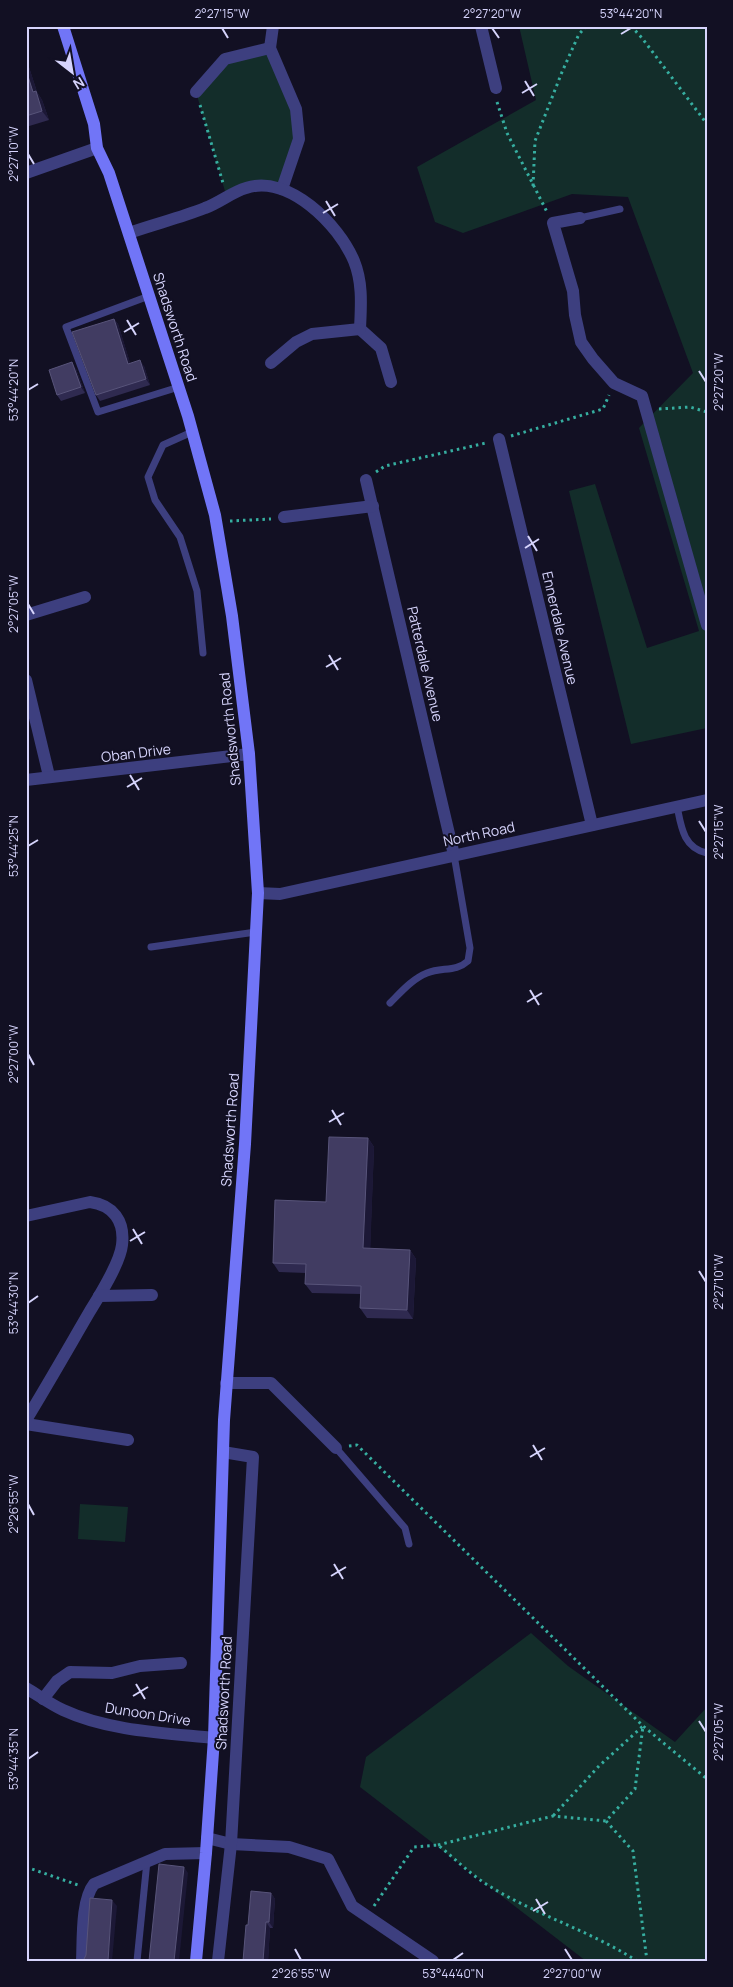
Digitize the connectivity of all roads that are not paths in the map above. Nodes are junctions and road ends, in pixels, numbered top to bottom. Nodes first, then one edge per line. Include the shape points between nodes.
1 (63, 26) edge
2 (273, 26) edge
3 (481, 26) edge
4 (270, 48) junction
5 (496, 88) road end
6 (196, 92) road end
7 (97, 148) junction
8 (26, 173) edge
9 (282, 189) junction
10 (620, 209) dead end
11 (580, 218) joint
12 (129, 232) junction
13 (149, 296) junction
14 (360, 329) junction
15 (271, 363) dead end
16 (391, 382) dead end
17 (179, 386) junction
18 (192, 432) junction
19 (499, 439) dead end
20 (366, 480) dead end
21 (373, 506) junction
22 (284, 518) road end
23 (85, 597) dead end
24 (26, 615) edge
25 (707, 625) edge
26 (203, 653) dead end
27 (26, 680) edge
28 (249, 754) junction
29 (49, 776) junction
30 (26, 780) edge
31 (707, 800) edge
32 (677, 806) junction
33 (592, 825) junction
34 (707, 853) edge
35 (454, 855) junction
36 (258, 893) junction
37 (256, 932) junction
38 (151, 947) dead end
39 (390, 1003) dead end
40 (26, 1216) edge
41 (152, 1295) dead end
42 (99, 1296) junction
43 (226, 1383) junction
44 (26, 1420) edge
45 (26, 1424) edge
46 (128, 1440) dead end
47 (336, 1448) joint
48 (223, 1452) junction
49 (408, 1544) dead end
50 (181, 1663) dead end
51 (26, 1688) edge
52 (43, 1699) junction
53 (214, 1738) junction
54 (207, 1838) junction
55 (231, 1844) junction
56 (206, 1853) junction
57 (147, 1861) junction
58 (82, 1961) edge
59 (137, 1961) edge
60 (196, 1961) edge
61 (218, 1961) edge
62 (433, 1961) edge

1 - 7 main road, Shadsworth Road via 94,124
2 - 4 street
3 - 5 street
4 - 6 street via 225,60
4 - 9 street via 296,109 299,140
7 - 8 street
7 - 12 main road, Shadsworth Road
9 - 12 street via 246,187 204,208
9 - 14 street via 322,215 341,238 354,262 361,290
10 - 11 lane
11 - 25 street via 553,224 573,292 581,342 614,382 642,396
12 - 13 main road, Shadsworth Road
13 - 17 main road, Shadsworth Road
13 - 17 lane via 66,327 98,412
14 - 15 street via 312,334 296,342
14 - 16 street via 381,348
17 - 18 main road, Shadsworth Road
18 - 26 lane via 163,445 148,477 155,500 180,537 197,592
18 - 28 main road, Shadsworth Road via 215,515 232,616
19 - 33 street, Ennerdale Avenue
20 - 21 street, Patterdale Avenue
21 - 22 street
21 - 35 street, Patterdale Avenue
23 - 24 street
27 - 29 street
28 - 29 street, Oban Drive
28 - 36 main road, Shadsworth Road
29 - 30 street, Oban Drive
31 - 32 street, North Road
32 - 33 street, North Road
32 - 34 lane via 684,838
33 - 35 street, North Road
35 - 36 street, North Road via 280,894
35 - 39 lane via 470,948 468,961 457,968 420,976
36 - 37 main road, Shadsworth Road
37 - 38 lane
37 - 43 main road, Shadsworth Road via 245,1144
40 - 42 street via 90,1202 108,1207 115,1214 121,1229 122,1245
41 - 42 street
42 - 44 street
43 - 47 street via 271,1383
43 - 48 main road, Shadsworth Road
45 - 46 street
47 - 49 lane via 405,1528
48 - 53 main road, Shadsworth Road
48 - 55 street, Shadsworth Road via 253,1457
50 - 52 street via 140,1666 112,1673 70,1672 57,1681
51 - 52 street, Dunoon Drive
52 - 53 street, Dunoon Drive via 63,1710 124,1728
53 - 54 main road, Shadsworth Road
54 - 55 street
54 - 56 main road, Shadsworth Road
55 - 61 street, Shadsworth Road
55 - 62 street via 289,1847 328,1859 352,1906
56 - 57 street via 165,1854
56 - 60 main road, Shadsworth Road
57 - 58 street via 94,1884 90,1889
57 - 59 lane

